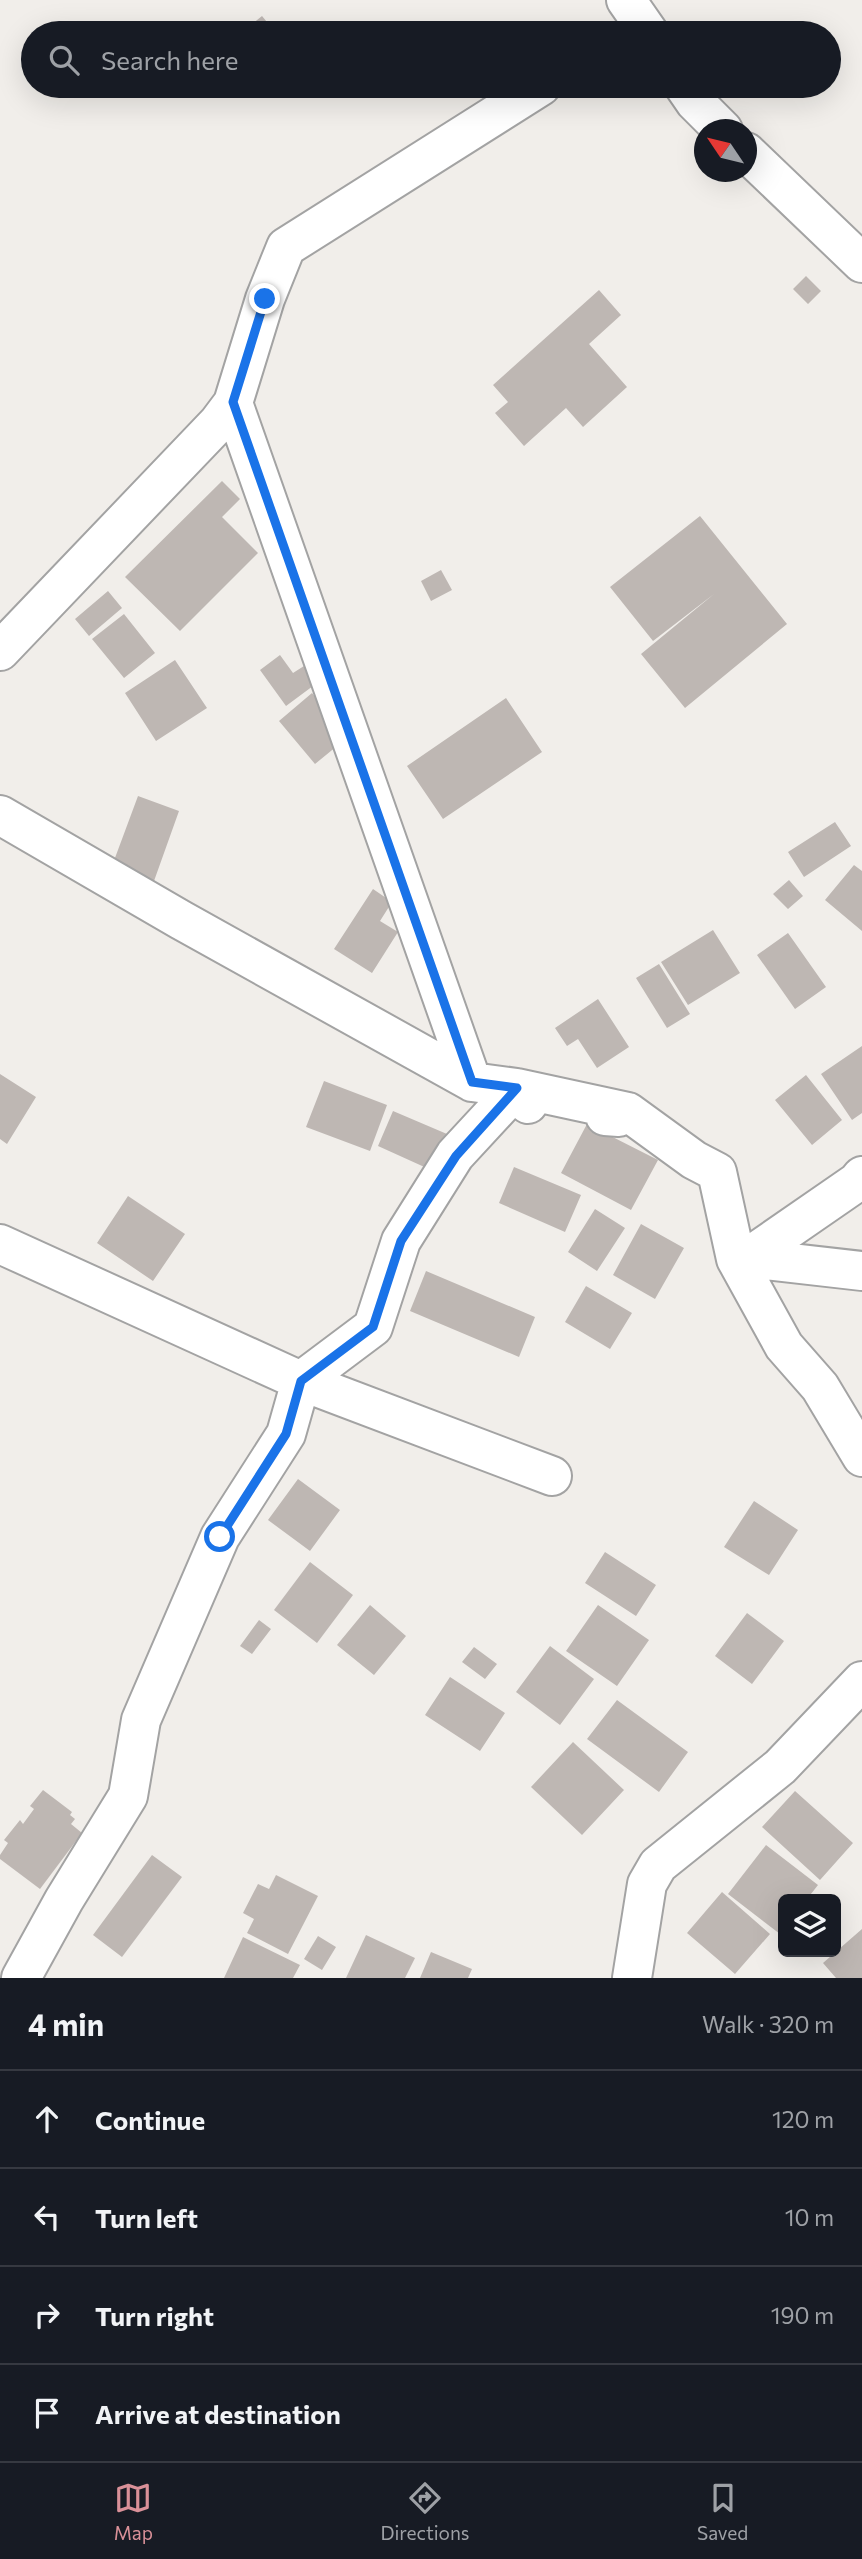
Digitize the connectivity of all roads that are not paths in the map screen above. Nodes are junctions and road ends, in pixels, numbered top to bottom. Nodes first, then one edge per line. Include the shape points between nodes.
1 (522, 98) edge
2 (692, 98) edge
3 (712, 119) edge
4 (757, 162) edge
5 (862, 263) edge
6 (233, 402) junction
7 (0, 651) edge
8 (0, 816) edge
9 (472, 1082) junction
10 (517, 1088) junction
11 (862, 1176) edge
12 (0, 1244) edge
13 (741, 1259) junction
14 (862, 1271) edge
15 (301, 1381) junction
16 (862, 1457) edge
17 (552, 1476) dead end
18 (862, 1681) edge
19 (21, 1978) edge
20 (632, 1978) edge

1 - 6 street via 286,247
2 - 3 street
4 - 5 street
6 - 7 street
6 - 9 street
8 - 9 street
9 - 10 street
10 - 13 street via 533,1112 619,1117 628,1112 694,1160 717,1171
10 - 15 street via 456,1156 401,1241 373,1327
11 - 13 street
12 - 15 street
13 - 14 street
13 - 16 street via 784,1346 820,1387
15 - 17 street
15 - 19 street via 286,1434 220,1537 141,1720 128,1796
18 - 20 street via 780,1767 659,1865 647,1884

